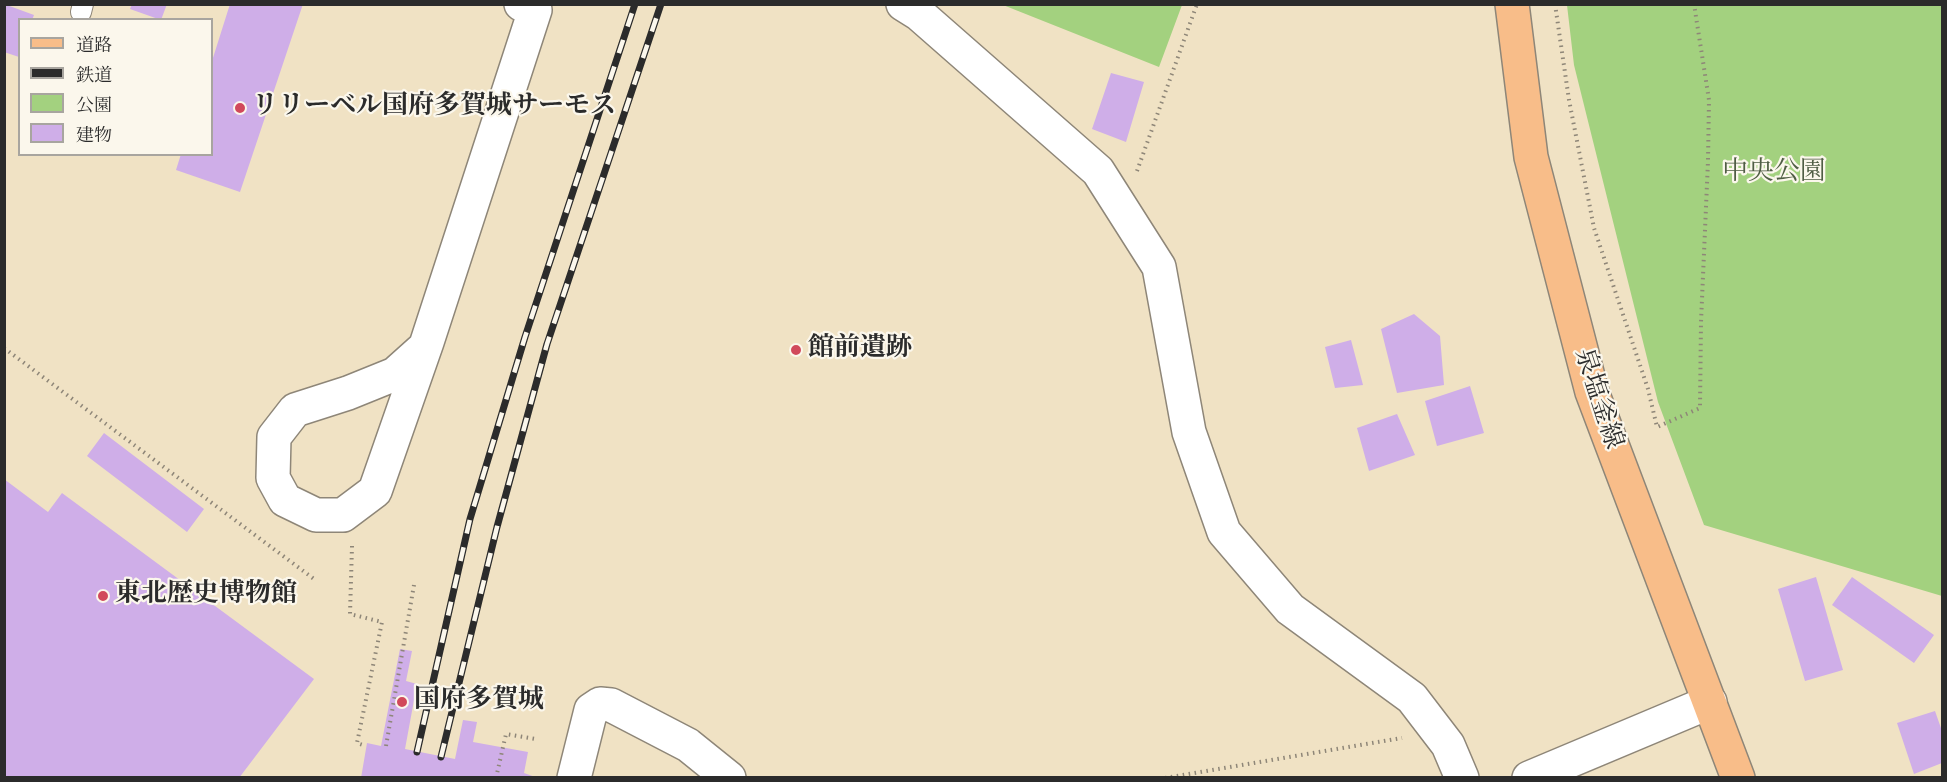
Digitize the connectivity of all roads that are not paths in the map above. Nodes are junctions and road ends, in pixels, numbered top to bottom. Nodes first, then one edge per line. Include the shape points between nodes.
1 (521, 4) edge
2 (903, 4) edge
3 (1512, 4) edge
4 (424, 348) junction
5 (1710, 702) junction
6 (574, 777) edge
7 (729, 777) edge
8 (1462, 777) edge
9 (1529, 777) edge
10 (1738, 777) edge

1 - 4 street via 535,10
2 - 8 street via 1098,171 1159,267 1189,432 1224,532 1290,609 1412,698 1448,745
3 - 5 main road, 泉塩釜線 via 1531,157 1592,392
4 - 4 street via 375,491 343,515 316,515 285,500 273,478 274,437 295,410 395,374
5 - 9 street
5 - 10 main road, 泉塩釜線
6 - 7 street via 591,710 600,704 611,705 688,745

